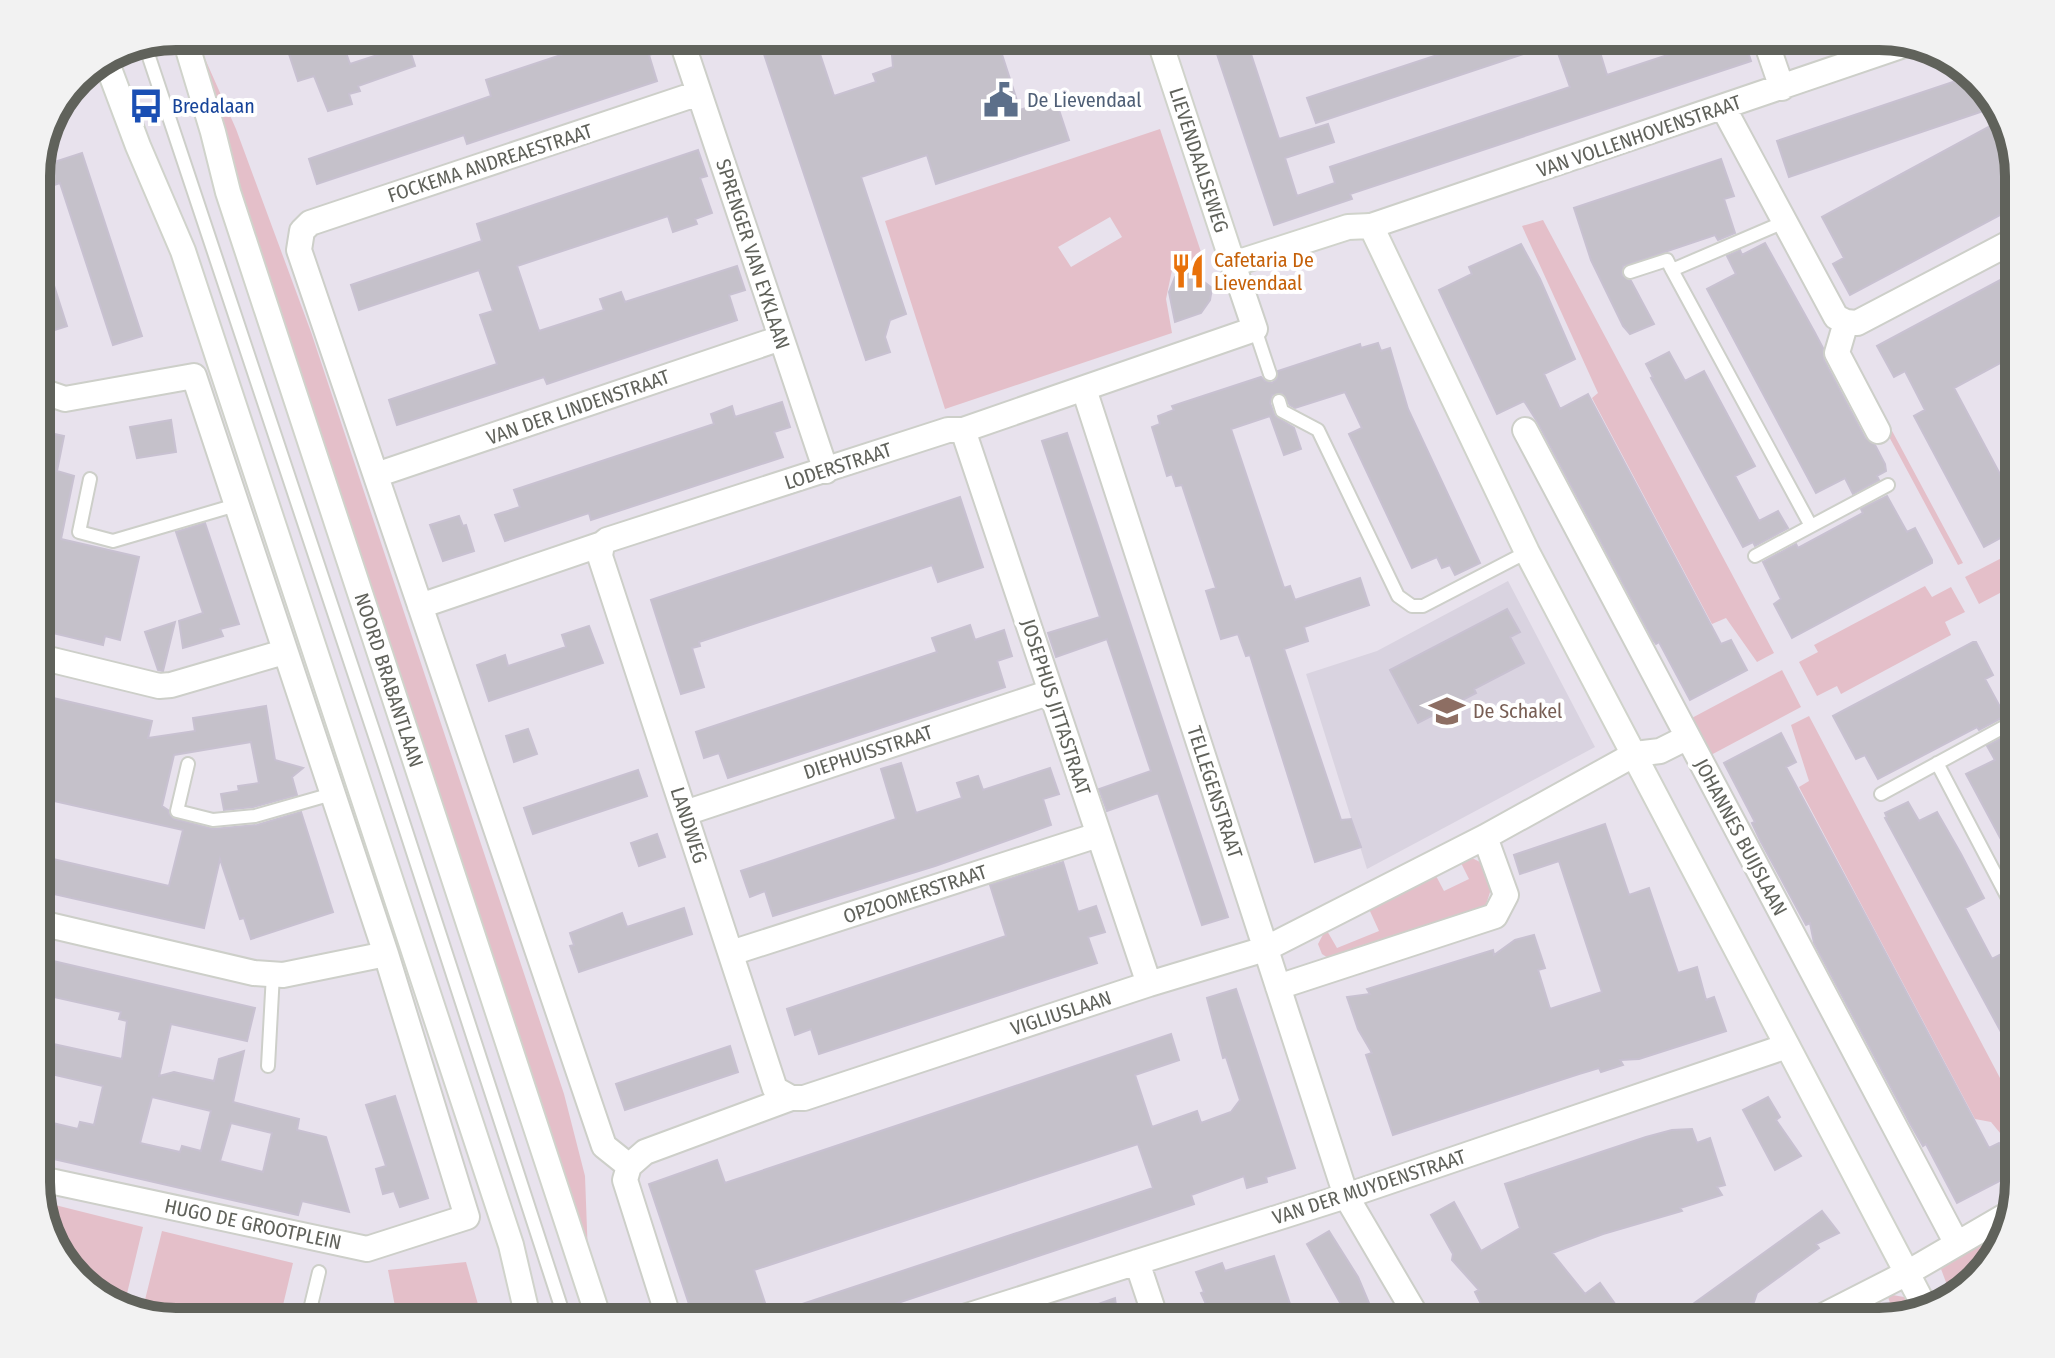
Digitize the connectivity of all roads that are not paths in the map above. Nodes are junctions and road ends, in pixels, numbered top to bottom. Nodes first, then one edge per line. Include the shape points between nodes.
1 (188, 50) edge
2 (685, 50) edge
3 (1163, 50) edge
4 (1769, 50) edge
5 (1888, 51) edge
6 (148, 53) edge
7 (109, 69) edge
8 (1782, 88) junction
9 (699, 93) junction
10 (1723, 107) junction
11 (1784, 222) junction
12 (1371, 226) junction
13 (2005, 245) edge
14 (1233, 264) junction
15 (1672, 270) junction
16 (1630, 272) dead end
17 (1846, 322) junction
18 (1255, 329) junction
19 (781, 338) junction
20 (1270, 374) dead end
21 (1084, 389) junction
22 (50, 394) edge
23 (1279, 401) dead end
24 (963, 430) junction
25 (1525, 430) dead end
26 (1878, 431) dead end
27 (826, 471) junction
28 (376, 475) junction
29 (90, 479) dead end
30 (1888, 485) dead end
31 (236, 505) junction
32 (1811, 526) junction
33 (602, 544) junction
34 (1527, 552) junction
35 (1755, 556) dead end
36 (420, 606) junction
37 (284, 652) junction
38 (50, 659) edge
39 (1051, 692) junction
40 (2005, 726) edge
41 (1688, 737) junction
42 (1635, 754) junction
43 (1937, 763) junction
44 (188, 764) dead end
45 (332, 794) junction
46 (1881, 794) dead end
47 (685, 813) junction
48 (1098, 835) junction
49 (1485, 837) junction
50 (2005, 892) edge
51 (50, 925) edge
52 (1265, 949) junction
53 (731, 953) junction
54 (386, 954) junction
55 (273, 974) junction
56 (1149, 984) junction
57 (1278, 987) junction
58 (1787, 1046) junction
59 (268, 1066) dead end
60 (791, 1098) junction
61 (629, 1166) junction
62 (50, 1181) edge
63 (1346, 1196) junction
64 (1999, 1219) edge
65 (1957, 1244) junction
66 (1137, 1262) junction
67 (319, 1272) dead end
68 (1907, 1273) junction
69 (1921, 1300) edge
70 (310, 1308) edge
71 (526, 1308) edge
72 (561, 1308) edge
73 (595, 1308) edge
74 (666, 1308) edge
75 (992, 1308) edge
76 (1152, 1308) edge
77 (1412, 1308) edge
78 (1838, 1308) edge

1 - 73 street, NOORD BRABANTLAAN via 228,192
2 - 9 street, SPRENGER VAN EYKLAAN
3 - 14 street, LIEVENDAALSEWEG
4 - 8 street
5 - 8 street, VAN VOLLENHOVENSTRAAT
6 - 72 lane, NOORD BRABANTLAAN
7 - 71 street via 183,251 511,1245
8 - 10 street, VAN VOLLENHOVENSTRAAT
9 - 19 street, SPRENGER VAN EYKLAAN
9 - 28 street, FOCKEMA ANDREAESTRAAT via 310,223 302,231 299,250
10 - 11 street
10 - 12 street, VAN VOLLENHOVENSTRAAT
11 - 15 lane
11 - 17 street via 1836,317
12 - 14 street via 1348,227
12 - 34 street
13 - 17 street via 1857,323
14 - 18 street, LIEVENDAALSEWEG
15 - 16 lane via 1667,260
15 - 32 lane
17 - 26 street via 1837,353
18 - 20 lane
18 - 21 street, LODERSTRAAT
19 - 27 street, SPRENGER VAN EYKLAAN
19 - 28 street, VAN DER LINDENSTRAAT
21 - 24 street, LODERSTRAAT
21 - 52 street, TELLEGENSTRAAT
22 - 31 street via 65,399 194,376
23 - 34 lane via 1282,411 1318,430 1398,596 1412,606 1423,606
24 - 27 street, LODERSTRAAT via 948,430
24 - 39 street, JOSEPHUS JITTASTRAAT
25 - 41 street, JOHANNES BUIJSLAAN
27 - 33 street, LODERSTRAAT
28 - 36 street
29 - 31 lane via 79,532 113,541
30 - 32 lane
31 - 37 street
32 - 35 lane
33 - 36 street, LODERSTRAAT
33 - 47 street, LANDWEG via 600,556
34 - 42 street
36 - 61 street via 604,1146
37 - 38 street via 159,686
37 - 45 street
39 - 47 street, DIEPHUISSTRAAT
39 - 48 street, JOSEPHUS JITTASTRAAT
40 - 43 lane
41 - 42 street, VIGLIUSLAAN via 1660,751
41 - 65 street, JOHANNES BUIJSLAAN
42 - 49 street, VIGLIUSLAAN
42 - 58 street
43 - 46 lane
43 - 50 lane
44 - 45 lane via 177,811 213,820 255,816
45 - 54 street
47 - 53 street, LANDWEG
48 - 53 street, OPZOOMERSTRAAT
48 - 56 street, JOSEPHUS JITTASTRAAT
49 - 52 street, VIGLIUSLAAN
49 - 57 street via 1506,895 1495,916
51 - 55 street
52 - 56 street, VIGLIUSLAAN
52 - 57 street, TELLEGENSTRAAT
53 - 60 street, LANDWEG via 775,1089
54 - 55 street
54 - 62 street, HUGO DE GROOTPLEIN via 467,1217 367,1249
55 - 59 lane
56 - 60 street, VIGLIUSLAAN
57 - 63 street, TELLEGENSTRAAT
58 - 63 street, VAN DER MUYDENSTRAAT
58 - 68 street
60 - 61 street, VIGLIUSLAAN via 645,1152
61 - 74 street via 625,1180
63 - 66 street, VAN DER MUYDENSTRAAT
63 - 77 street, TELLEGENSTRAAT
64 - 65 street
65 - 68 street
66 - 75 street, VAN DER MUYDENSTRAAT
66 - 76 street
67 - 70 lane
68 - 69 street
68 - 78 street

